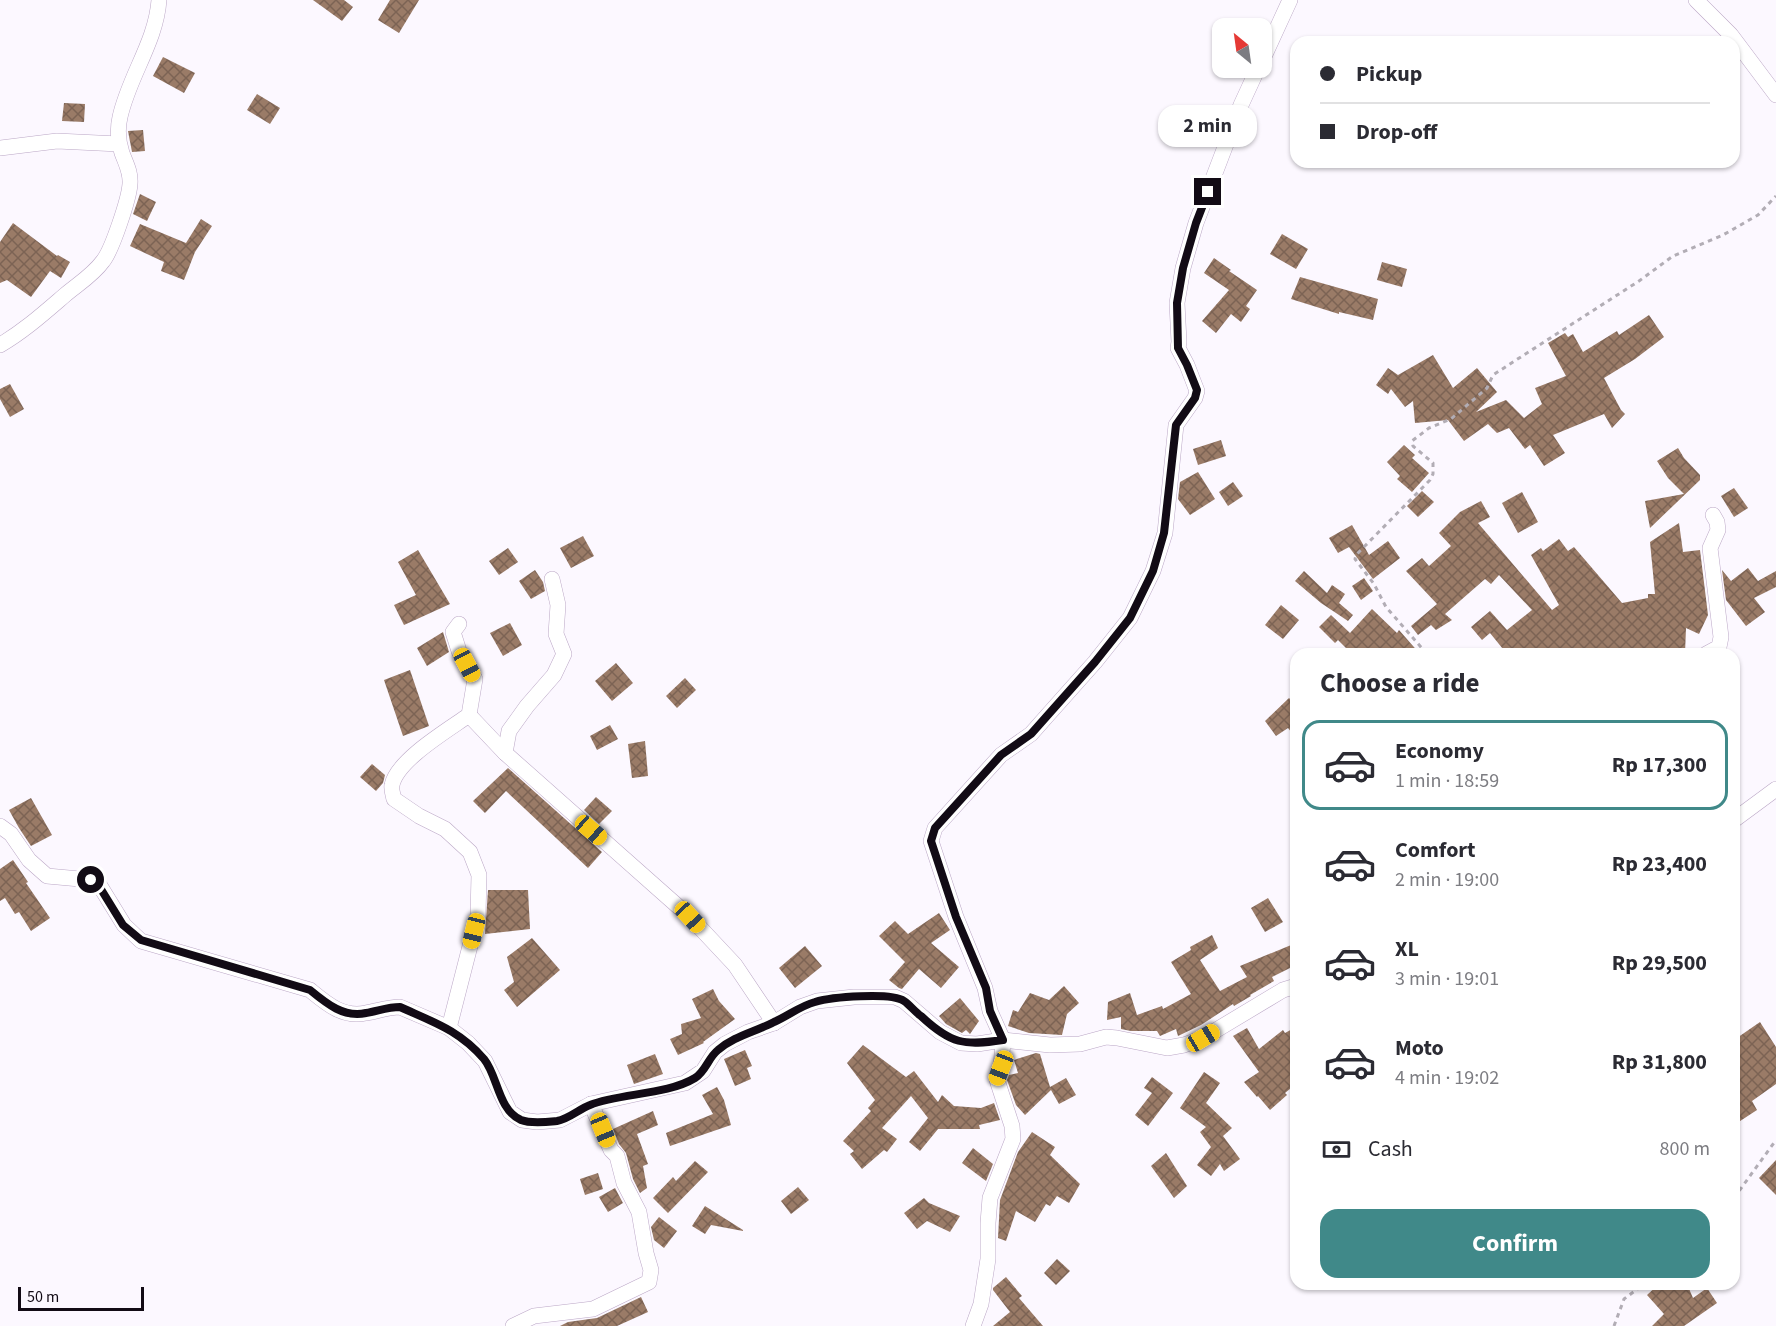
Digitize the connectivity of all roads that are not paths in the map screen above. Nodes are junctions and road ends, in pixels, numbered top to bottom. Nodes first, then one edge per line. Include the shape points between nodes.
1 (159, 0) edge
2 (1290, 0) edge
3 (1696, 0) edge
4 (1732, 36) edge
5 (1272, 39) edge
6 (1740, 47) edge
7 (1253, 78) edge
8 (1776, 94) edge
9 (119, 144) junction
10 (0, 148) edge
11 (0, 345) edge
12 (1713, 515) dead end
13 (552, 579) dead end
14 (459, 624) dead end
15 (1717, 648) edge
16 (470, 715) junction
17 (506, 753) junction
18 (1776, 789) edge
19 (1740, 816) edge
20 (0, 826) edge
21 (1290, 988) edge
22 (774, 1023) junction
23 (449, 1028) junction
24 (1003, 1040) junction
25 (591, 1104) junction
26 (513, 1326) edge
27 (974, 1326) edge

1 - 9 street via 152,35 127,92
2 - 5 street
3 - 4 street
6 - 8 street
7 - 24 street via 1196,223 1183,268 1177,303 1178,348 1197,390 1176,425 1164,533 1153,571 1130,618 1095,662 1031,734 988,768 932,834 956,917
9 - 10 street via 57,141
9 - 11 street via 130,184 104,260 21,333
12 - 15 street via 1718,530 1710,548 1721,637
13 - 17 street via 558,605 556,634 564,654 554,675 509,731
14 - 16 street via 453,632 474,679
16 - 17 street
16 - 23 street via 418,751 397,772 391,787 394,799 445,829 470,852 479,875 478,915
17 - 22 street via 690,917 735,965
18 - 19 street
20 - 23 street via 47,876 91,880 99,886 123,925 141,940 310,990 327,1004 351,1015 400,1007
21 - 24 street via 1184,1045 1167,1048 1117,1038 1050,1046
22 - 24 street via 817,1001 886,996 904,1001 932,1026 961,1043
22 - 25 street via 725,1044 703,1071 685,1083
23 - 25 street via 485,1061 510,1112 522,1120 560,1120
24 - 27 street via 997,1080 1013,1138 990,1198 988,1259
25 - 26 street via 639,1212 651,1270 649,1282 593,1309 534,1316

